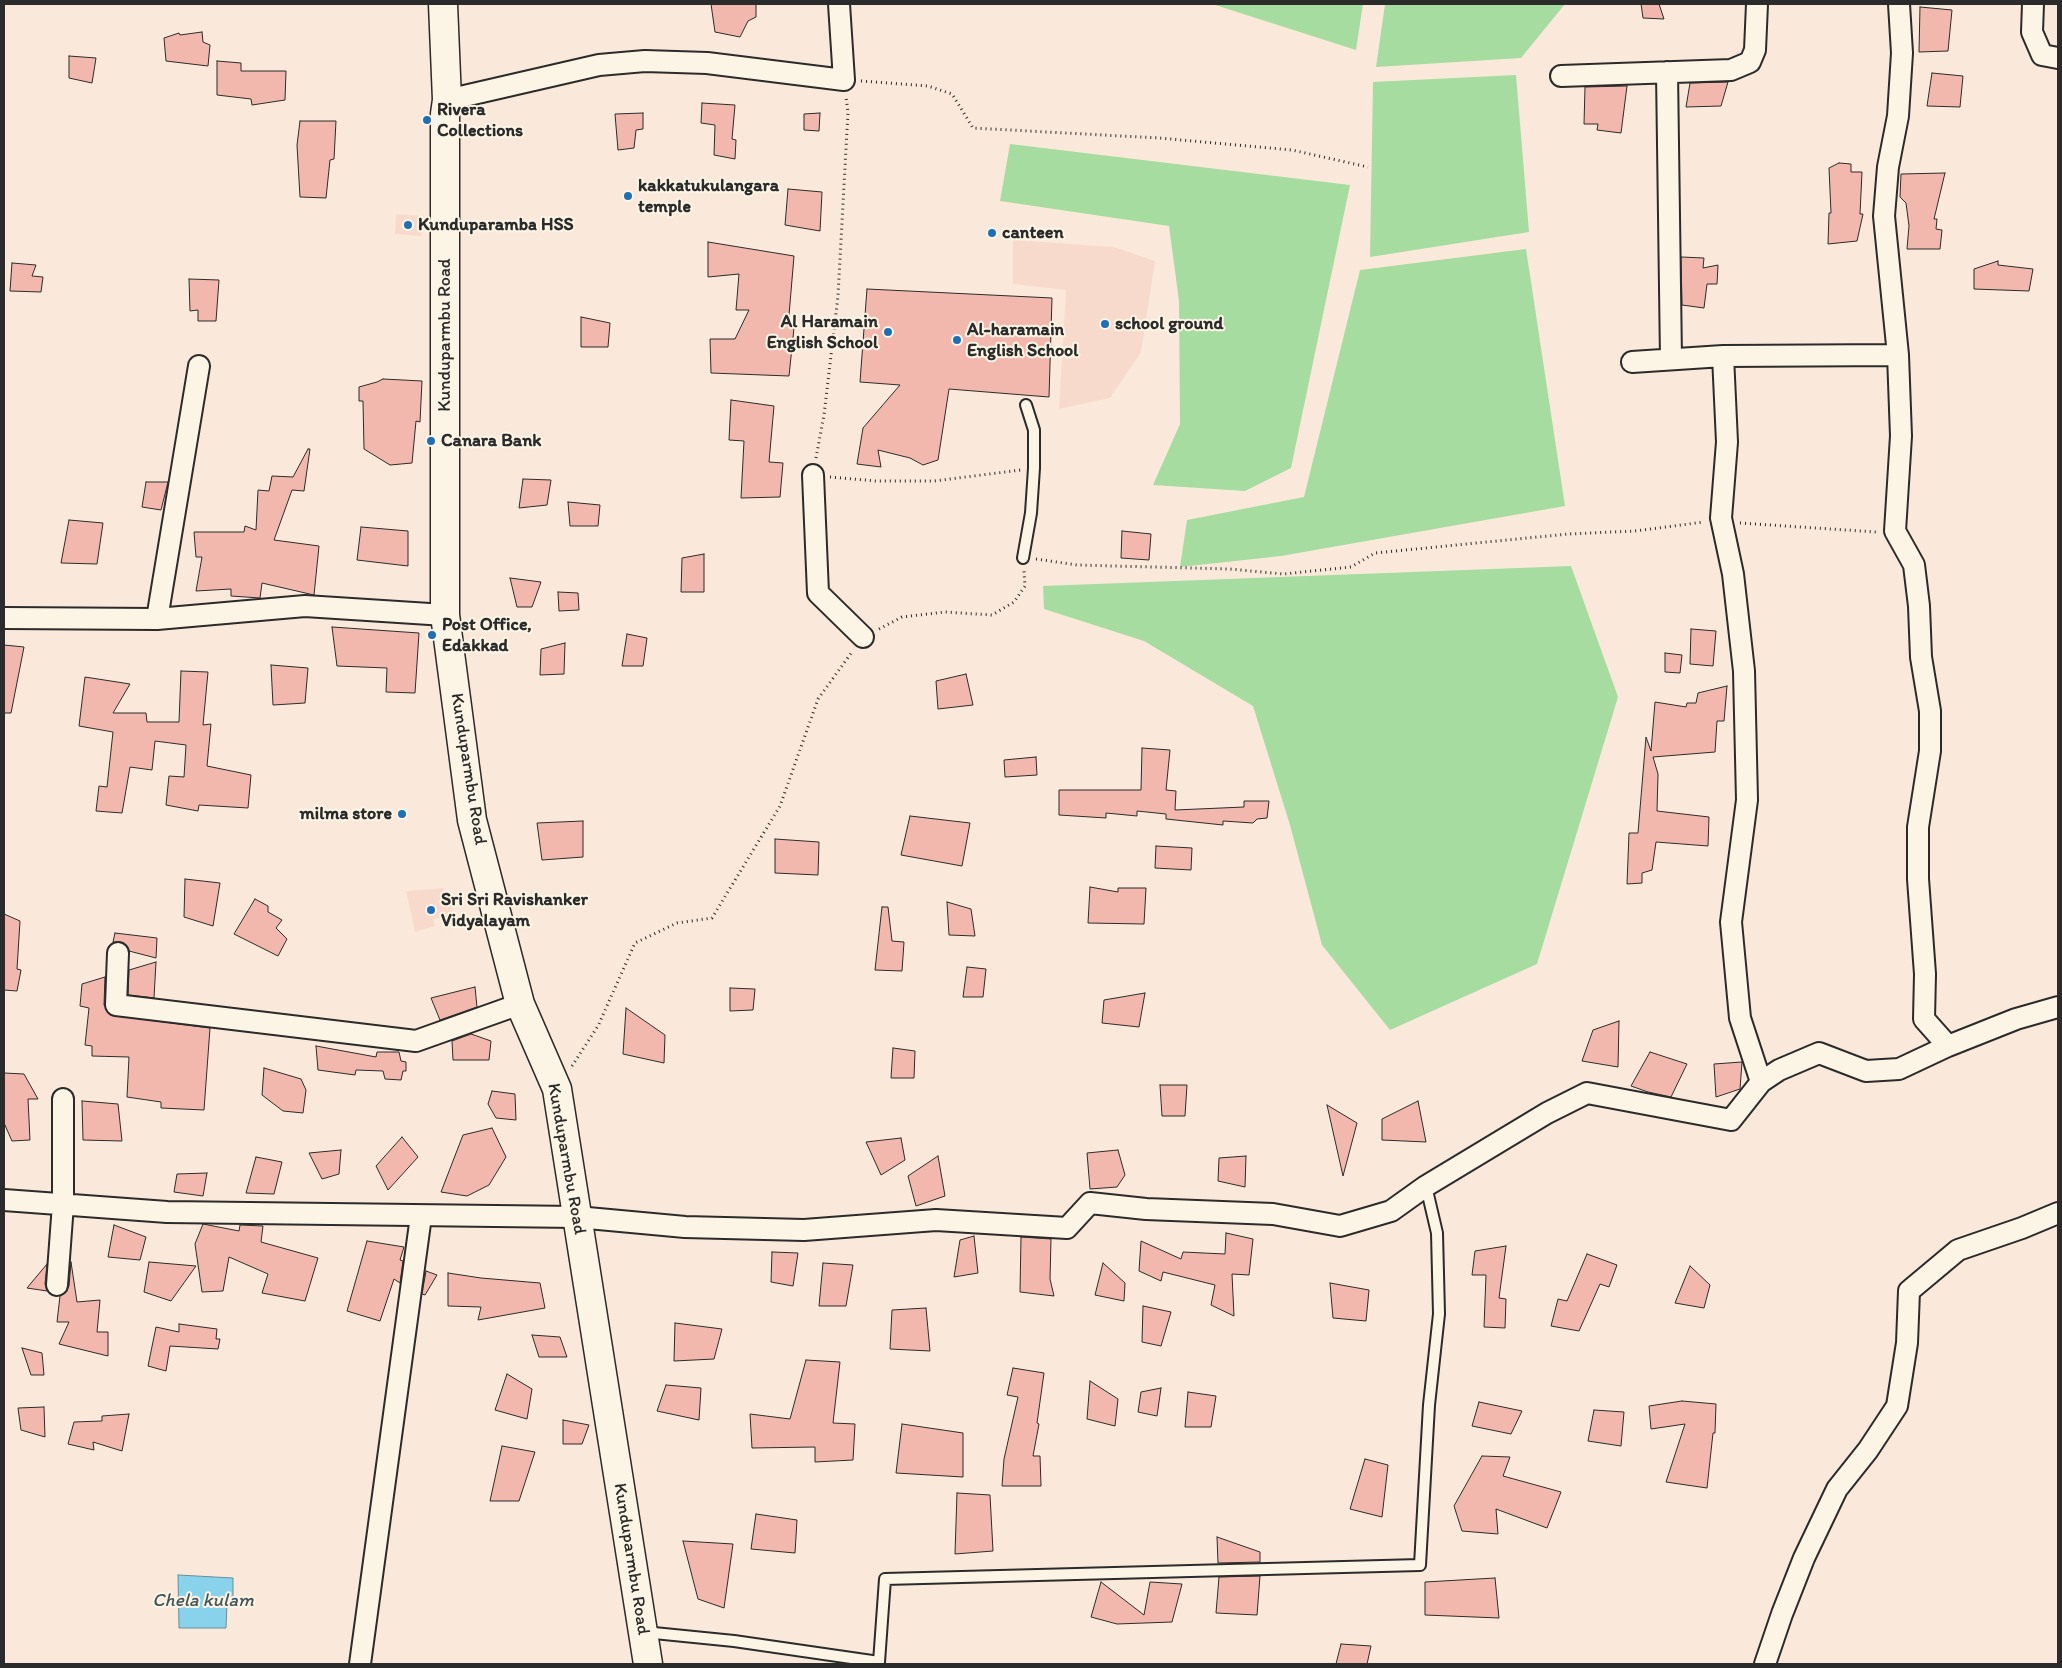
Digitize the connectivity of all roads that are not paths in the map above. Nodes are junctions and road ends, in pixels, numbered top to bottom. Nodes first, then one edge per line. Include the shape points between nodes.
1 (443, 4) edge
2 (840, 4) edge
3 (1757, 4) edge
4 (1899, 4) edge
5 (2033, 4) edge
6 (2058, 58) edge
7 (1667, 72) junction
8 (1561, 76) dead end
9 (447, 100) junction
10 (1898, 355) junction
11 (1723, 356) junction
12 (1671, 359) junction
13 (1632, 362) dead end
14 (200, 366) dead end
15 (1026, 405) dead end
16 (813, 475) road end
17 (1023, 558) road end
18 (445, 615) junction
19 (4, 618) edge
20 (157, 619) junction
21 (863, 637) road end
22 (118, 954) dead end
23 (520, 1004) junction
24 (2058, 1007) edge
25 (1948, 1046) junction
26 (1762, 1082) junction
27 (63, 1099) dead end
28 (1426, 1186) junction
29 (4, 1200) edge
30 (63, 1204) junction
31 (2058, 1213) edge
32 (420, 1216) junction
33 (577, 1217) junction
34 (57, 1285) dead end
35 (643, 1632) junction
36 (360, 1664) edge
37 (648, 1664) edge
38 (1765, 1664) edge

1 - 9 main road, Kunduparmbu Road
2 - 9 street via 844,80 708,63 645,61 599,65
3 - 7 street via 1755,50 1750,62 1731,70
4 - 10 street via 1902,53 1898,116 1888,166 1884,216
5 - 6 street via 2032,32 2042,55
7 - 8 street
7 - 12 street
9 - 18 main road, Kunduparmbu Road
10 - 11 street
10 - 25 street via 1900,436 1895,531 1914,565 1921,657 1930,711 1930,751 1918,827 1924,1019
11 - 12 street
11 - 26 street via 1727,442 1722,522 1733,574 1744,671 1747,800 1731,922 1740,1018
12 - 13 street
14 - 20 street
15 - 17 lane via 1034,430 1034,468
16 - 21 street via 818,593
18 - 20 street via 305,606
18 - 23 main road, Kunduparmbu Road via 472,820
19 - 20 street
22 - 23 street via 116,1005 416,1041
23 - 33 main road, Kunduparmbu Road via 557,1089
24 - 25 street via 2016,1019
25 - 26 street via 1899,1069 1866,1071 1819,1053 1779,1070
26 - 28 street via 1731,1120 1587,1093
27 - 30 street
28 - 33 street via 1391,1211 1340,1226 1273,1214 1090,1203 1067,1228 936,1220 804,1230 685,1228
28 - 35 lane via 1437,1233 1439,1314 1429,1405 1420,1565 885,1579 879,1662 734,1641
29 - 30 street
30 - 32 street via 167,1212
30 - 34 street
31 - 38 street via 1958,1250 1909,1291 1907,1343 1898,1406 1837,1489 1804,1558
32 - 33 street
32 - 36 street
33 - 35 main road, Kunduparmbu Road
35 - 37 main road, Kunduparmbu Road

